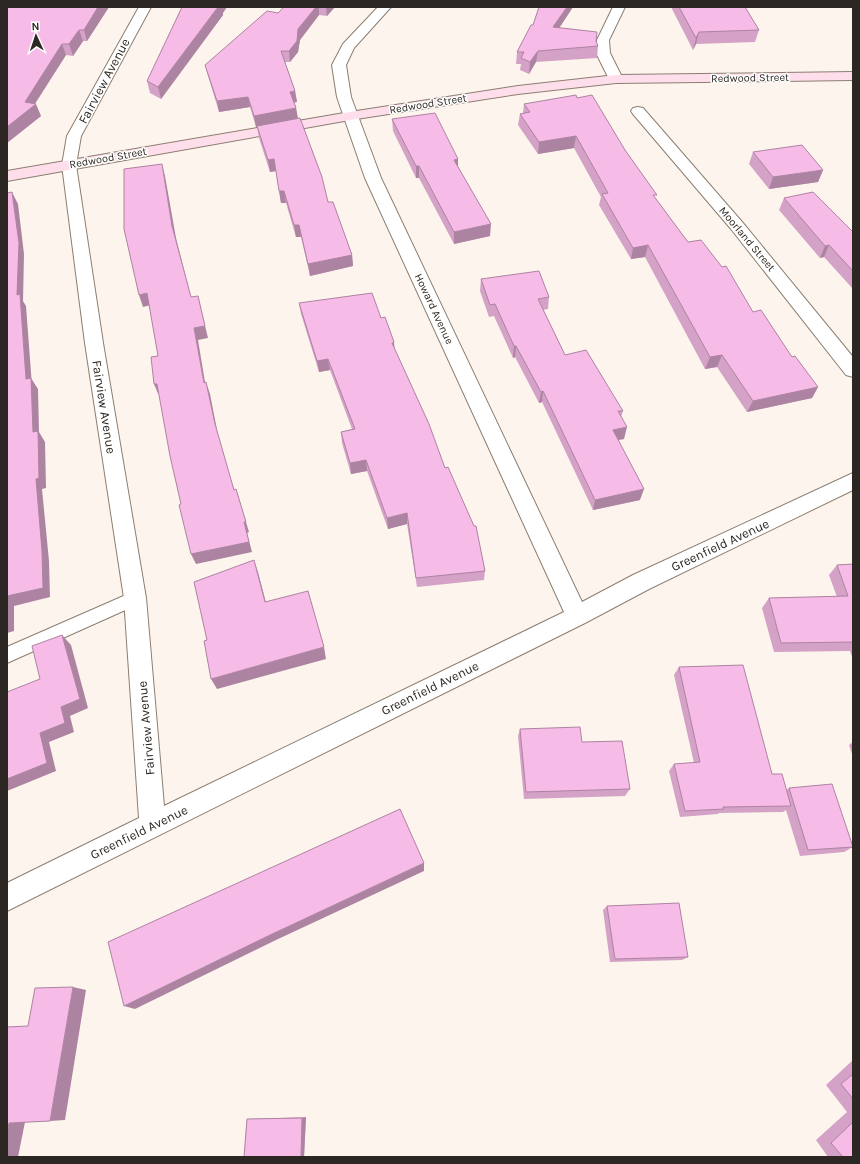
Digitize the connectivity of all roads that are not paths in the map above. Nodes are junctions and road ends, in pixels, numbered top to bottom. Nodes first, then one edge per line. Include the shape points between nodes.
1 (146, 7) edge
2 (385, 7) edge
3 (618, 7) edge
4 (853, 76) edge
5 (616, 80) junction
6 (638, 111) dead end
7 (350, 116) junction
8 (69, 165) junction
9 (7, 176) edge
10 (853, 370) edge
11 (853, 481) edge
12 (135, 598) junction
13 (577, 616) junction
14 (7, 655) edge
15 (153, 825) junction
16 (7, 897) edge

1 - 8 street, Fairview Avenue via 74,136
2 - 7 street, Howard Avenue via 348,47 339,65
3 - 5 street via 602,40 603,53
4 - 5 main road, Redwood Street
5 - 7 main road, Redwood Street via 518,90
6 - 10 street, Moorland Street via 737,226
7 - 8 main road, Redwood Street
7 - 13 street, Howard Avenue via 373,178
8 - 9 main road, Redwood Street
8 - 12 street, Fairview Avenue via 94,343
11 - 13 street, Greenfield Avenue via 641,582
12 - 14 lane
12 - 15 street, Fairview Avenue
13 - 15 street, Greenfield Avenue
15 - 16 street, Greenfield Avenue

